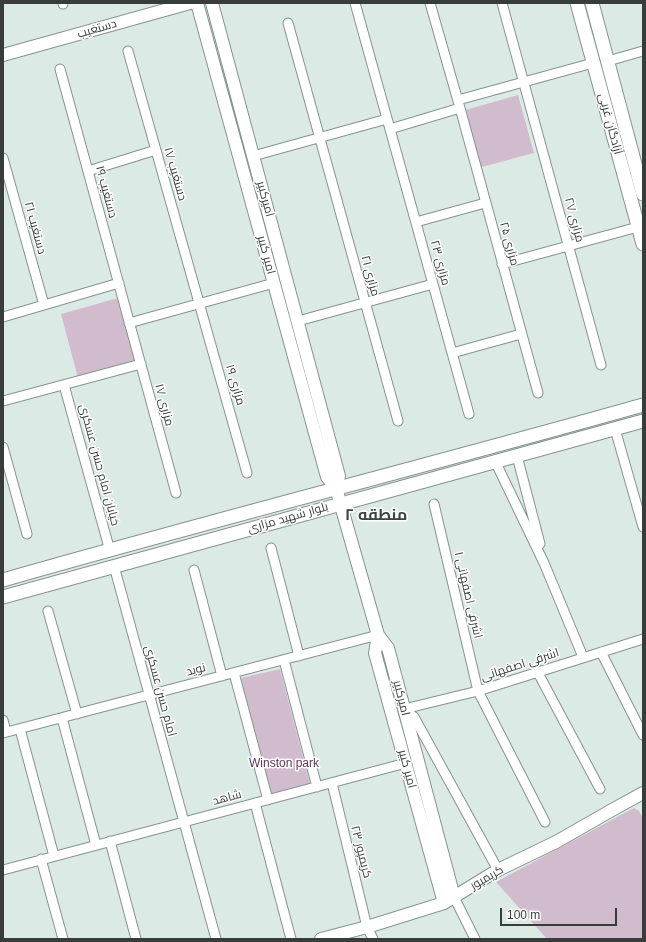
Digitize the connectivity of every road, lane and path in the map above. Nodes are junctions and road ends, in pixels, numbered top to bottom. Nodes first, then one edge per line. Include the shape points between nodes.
1 (190, 3) edge
2 (197, 3) edge
3 (212, 3) edge
4 (355, 3) edge
5 (430, 3) edge
6 (502, 3) edge
7 (577, 3) edge
8 (592, 3) edge
9 (288, 23) dead end
10 (128, 51) dead end
11 (643, 51) edge
12 (3, 55) edge
13 (608, 61) junction
14 (593, 63) junction
15 (60, 69) dead end
16 (524, 82) junction
17 (236, 91) junction
18 (221, 94) junction
19 (459, 104) junction
20 (387, 119) junction
21 (390, 129) junction
22 (319, 138) junction
23 (156, 150) junction
24 (253, 156) junction
25 (3, 158) edge
26 (88, 171) junction
27 (638, 176) junction
28 (625, 180) junction
29 (643, 194) edge
30 (485, 203) junction
31 (416, 222) junction
32 (272, 225) junction
33 (638, 227) junction
34 (259, 228) junction
35 (643, 244) edge
36 (569, 246) junction
37 (502, 264) junction
38 (118, 283) junction
39 (274, 283) junction
40 (433, 284) junction
41 (365, 303) junction
42 (199, 304) junction
43 (44, 305) junction
44 (3, 317) edge
45 (298, 321) junction
46 (129, 323) junction
47 (521, 334) junction
48 (452, 353) junction
49 (141, 364) junction
50 (602, 365) dead end
51 (64, 385) junction
52 (538, 393) dead end
53 (3, 401) edge
54 (643, 405) edge
55 (469, 414) dead end
56 (398, 421) dead end
57 (643, 421) edge
58 (615, 429) junction
59 (3, 446) edge
60 (517, 456) junction
61 (495, 461) junction
62 (247, 473) dead end
63 (336, 488) junction
64 (176, 493) dead end
65 (340, 503) junction
66 (434, 504) dead end
67 (643, 527) edge
68 (27, 534) dead end
69 (271, 548) dead end
70 (110, 551) junction
71 (544, 563) junction
72 (114, 566) junction
73 (194, 570) dead end
74 (26, 574) junction
75 (3, 580) edge
76 (30, 589) junction
77 (3, 597) edge
78 (48, 611) dead end
79 (378, 635) junction
80 (643, 639) edge
81 (601, 652) junction
82 (299, 656) junction
83 (583, 658) junction
84 (284, 660) junction
85 (537, 672) junction
86 (234, 673) junction
87 (222, 676) junction
88 (478, 691) junction
89 (149, 695) junction
90 (404, 709) junction
91 (77, 714) junction
92 (62, 718) junction
93 (3, 720) edge
94 (20, 729) junction
95 (5, 733) edge
96 (643, 735) edge
97 (406, 763) junction
98 (332, 783) junction
99 (317, 787) junction
100 (600, 789) dead end
101 (642, 796) edge
102 (268, 800) junction
103 (255, 803) junction
104 (184, 822) junction
105 (545, 822) dead end
106 (110, 841) junction
107 (96, 845) junction
108 (54, 856) junction
109 (41, 859) junction
110 (3, 870) edge
111 (498, 870) junction
112 (454, 897) junction
113 (444, 903) junction
114 (367, 927) junction
115 (63, 939) edge
116 (136, 939) edge
117 (216, 939) edge
118 (291, 939) edge
119 (321, 939) edge
120 (373, 939) edge
121 (475, 939) edge

1 - 12 street, دستغیب
2 - 18 street, امیر کبیر
3 - 17 street, امیرکبیر
4 - 20 street, مزاری ۲۳
5 - 19 street, مزاری ۲۵
6 - 16 street, مزاری ۲۷
7 - 14 main road, آزادگان غربی
8 - 13 main road, آزادگان غربی
9 - 22 street, مزاری ۲۱
10 - 23 street, دستغیب ۱۷
11 - 13 street
13 - 27 main road, آزادگان غربی
14 - 16 street
14 - 28 main road, آزادگان غربی
15 - 26 street, دستغیب ۱۹
16 - 19 street
16 - 36 street, مزاری ۲۷
17 - 18 street
17 - 24 street, امیرکبیر
18 - 34 street, امیر کبیر
19 - 21 street
19 - 30 street, مزاری ۲۵
20 - 21 street, مزاری ۲۳
20 - 22 street
21 - 31 street, مزاری ۲۳
22 - 24 street
22 - 41 street, مزاری ۲۱
23 - 26 street
23 - 42 street, دستغیب ۱۷
24 - 32 street, امیرکبیر
25 - 43 street, دستغیب ۲۱
26 - 38 street, دستغیب ۱۹
27 - 28 main road
27 - 29 main road, آزادگان غربی
28 - 33 main road, آزادگان غربی
30 - 31 street
30 - 37 street, مزاری ۲۵
31 - 40 street, مزاری ۲۳
32 - 34 street
32 - 45 street, امیرکبیر
33 - 35 main road, آزادگان غربی
33 - 36 street
34 - 39 street, امیر کبیر
36 - 37 street
36 - 50 street, مزاری ۲۷
37 - 47 street, مزاری ۲۵
38 - 43 street
38 - 46 street, دستغیب ۱۹
39 - 42 street
39 - 63 street, امیر کبیر via 327,477
40 - 41 street
40 - 48 street, مزاری ۲۳
41 - 45 street
41 - 56 street, مزاری ۲۱
42 - 46 street
42 - 62 street, مزاری ۱۹
43 - 44 street
45 - 63 street, امیرکبیر via 340,476
46 - 49 street, مزاری ۱۷
47 - 48 street
47 - 52 street, مزاری ۲۵
48 - 55 street, مزاری ۲۳
49 - 51 street
49 - 64 street, مزاری ۱۷
51 - 53 street
51 - 70 street, خیابان امام حسن عسکری
54 - 63 main road, بلوار شهید مزاری
57 - 58 main road, بلوار شهید مزاری
58 - 60 main road, بلوار شهید مزاری
58 - 67 street
59 - 68 street
60 - 61 main road, بلوار شهید مزاری
60 - 71 street
61 - 65 main road, بلوار شهید مزاری
61 - 71 street
63 - 65 street, امیر کبیر
63 - 70 main road, بلوار شهید مزاری
65 - 72 main road, بلوار شهید مزاری
65 - 79 street, امیرکبیر
66 - 88 street, اشرفی اصفهانی ۱
69 - 82 street
70 - 74 main road, بلوار شهید مزاری
71 - 83 street
72 - 76 main road, بلوار شهید مزاری
72 - 89 street, امام حسن عسکری
73 - 87 street
74 - 75 main road, بلوار شهید مزاری
74 - 76 main road
76 - 77 main road, بلوار شهید مزاری
78 - 91 street
79 - 82 street, نوید
79 - 90 street, امیرکبیر via 388,648
79 - 97 street, امیر کبیر via 376,652
80 - 81 street, اشرفی اصفهانی
81 - 83 street, اشرفی اصفهانی
81 - 96 street
82 - 84 street, نوید
83 - 85 street, اشرفی اصفهانی
84 - 86 street, نوید
84 - 99 street
85 - 88 street, اشرفی اصفهانی
85 - 100 street
86 - 87 street, نوید
86 - 102 street
87 - 89 street, نوید
88 - 90 street, اشرفی اصفهانی
88 - 105 street, اشرفی اصفهانی ۱
89 - 91 street, نوید
89 - 104 street, امام حسن عسکری
90 - 111 street via 414,717
90 - 112 street, امیرکبیر
91 - 92 street, نوید
92 - 94 street, نوید
92 - 107 street
93 - 95 street
94 - 95 street, نوید
94 - 108 street
97 - 98 street, شاهد
97 - 113 street, امیر کبیر
98 - 99 street, شاهد
98 - 114 street, کریمپور ۲۳
99 - 102 street, شاهد
101 - 111 street, کریمپور
102 - 103 street, شاهد
103 - 104 street, شاهد
103 - 118 street
104 - 106 street, شاهد
104 - 117 street, امام حسن عسکری
106 - 107 street, شاهد
106 - 116 street
107 - 108 street, شاهد
108 - 109 street, شاهد
109 - 110 street, شاهد
109 - 115 street
111 - 112 street, کریمپور
112 - 113 street, کریمپور
112 - 121 street
113 - 114 street, کریمپور
114 - 119 street, کریمپور
114 - 120 street, کریمپور ۲۳

